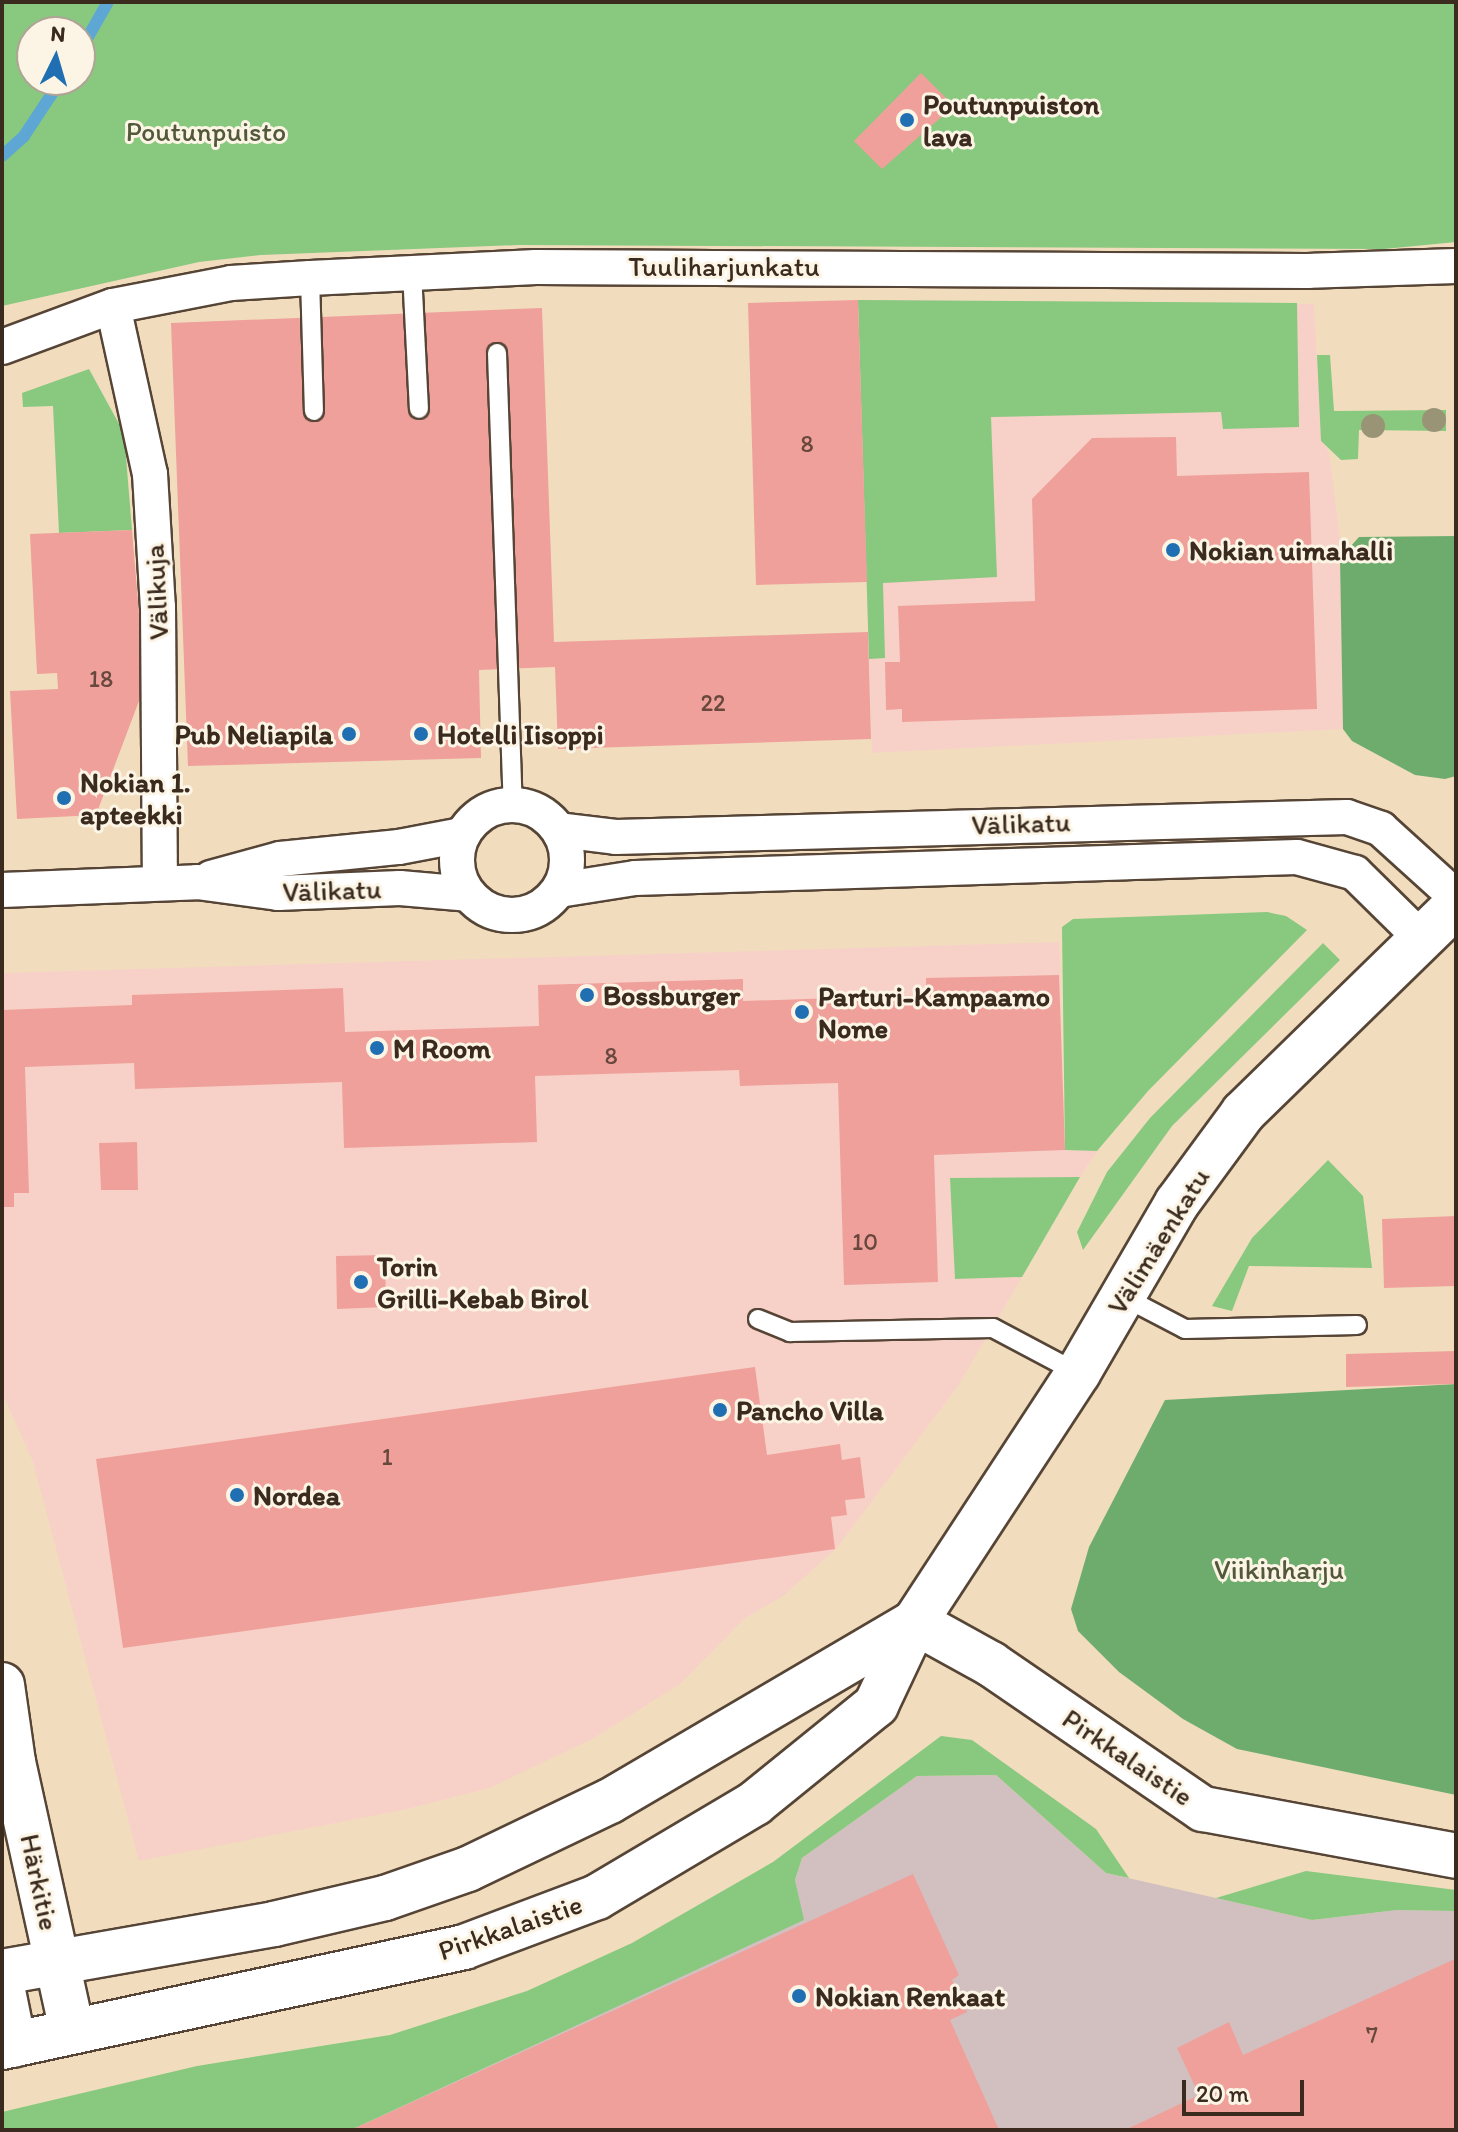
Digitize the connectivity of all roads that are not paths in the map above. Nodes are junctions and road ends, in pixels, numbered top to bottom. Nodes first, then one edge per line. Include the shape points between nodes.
1 (1456, 266) edge
2 (412, 272) junction
3 (310, 278) junction
4 (113, 306) junction
5 (2, 347) edge
6 (497, 353) dead end
7 (419, 409) dead end
8 (314, 411) dead end
9 (513, 804) junction
10 (559, 830) junction
11 (462, 835) junction
12 (160, 882) junction
13 (197, 882) junction
14 (2, 890) edge
15 (559, 890) junction
16 (468, 894) junction
17 (1456, 897) edge
18 (1456, 905) edge
19 (1422, 939) junction
20 (1122, 1296) junction
21 (758, 1319) dead end
22 (1357, 1325) dead end
23 (1078, 1373) junction
24 (915, 1622) junction
25 (2, 1685) edge
26 (7, 1763) edge
27 (1456, 1856) edge
28 (57, 1960) junction
29 (2, 1972) edge
30 (2, 1986) edge
31 (72, 2030) junction
32 (8, 2046) edge

1 - 2 street, Tuuliharjunkatu via 1307,271 552,267
2 - 3 street, Tuuliharjunkatu
2 - 7 lane
3 - 4 street, Tuuliharjunkatu via 231,283
3 - 8 lane
4 - 5 street, Tuuliharjunkatu
4 - 12 street, Välikuja via 150,474 158,623
6 - 9 lane
9 - 10 street via 547,816
9 - 11 street via 492,807
10 - 15 street via 567,870
10 - 17 street, Välikatu via 616,837 1347,817 1381,829
11 - 13 street, Välikatu via 280,859
11 - 16 street via 458,876
12 - 13 street, Välikatu
12 - 14 street, Välikatu
13 - 16 street, Välikatu via 278,893 400,888
15 - 16 street via 525,914 494,911
15 - 19 street, Välikatu via 635,878 1297,857 1355,873
18 - 19 main road, Välimäenkatu
19 - 20 main road, Välimäenkatu via 1243,1113 1177,1203
20 - 22 lane via 1185,1329
20 - 23 main road, Välimäenkatu
21 - 23 lane via 790,1332 993,1328
23 - 24 main road, Välimäenkatu
24 - 27 main road, Pirkkalaistie via 991,1664 1203,1809
24 - 28 main road via 610,1801 468,1869 385,1898 274,1924
24 - 31 main road, Pirkkalaistie via 876,1705 755,1803 597,1897 464,1947
25 - 26 main road, Härkitie
26 - 28 main road, Härkitie
28 - 29 main road
28 - 31 main road, Härkitie
30 - 32 main road
31 - 32 main road, Pirkkalaistie

